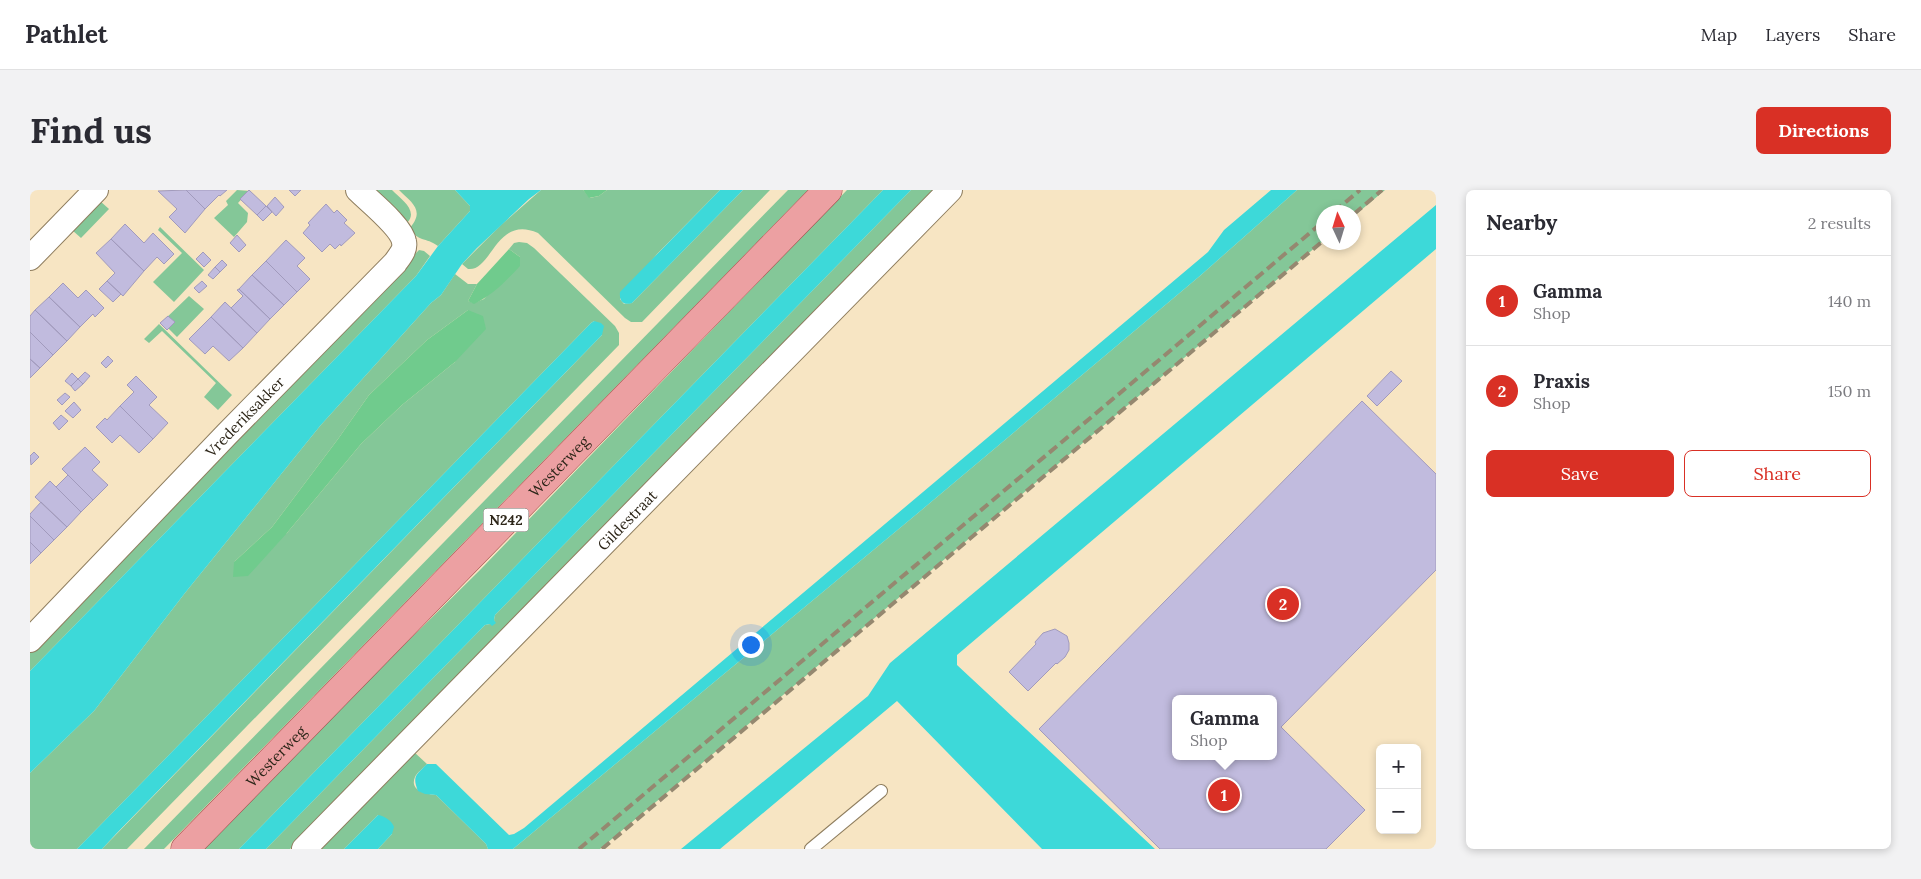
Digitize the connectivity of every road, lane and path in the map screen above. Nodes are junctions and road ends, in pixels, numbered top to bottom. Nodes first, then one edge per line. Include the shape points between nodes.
1 (96, 190) edge
2 (358, 190) edge
3 (828, 190) edge
4 (950, 190) edge
5 (30, 258) edge
6 (30, 640) edge
7 (881, 791) dead end
8 (826, 845) edge
9 (185, 849) edge
10 (304, 849) edge
11 (811, 849) edge

1 - 5 street
2 - 6 street, Vrederiksakker via 401,232 404,245 395,263
3 - 9 main road, Westerweg / N242
4 - 10 street, Gildestraat
7 - 8 lane
8 - 11 lane

